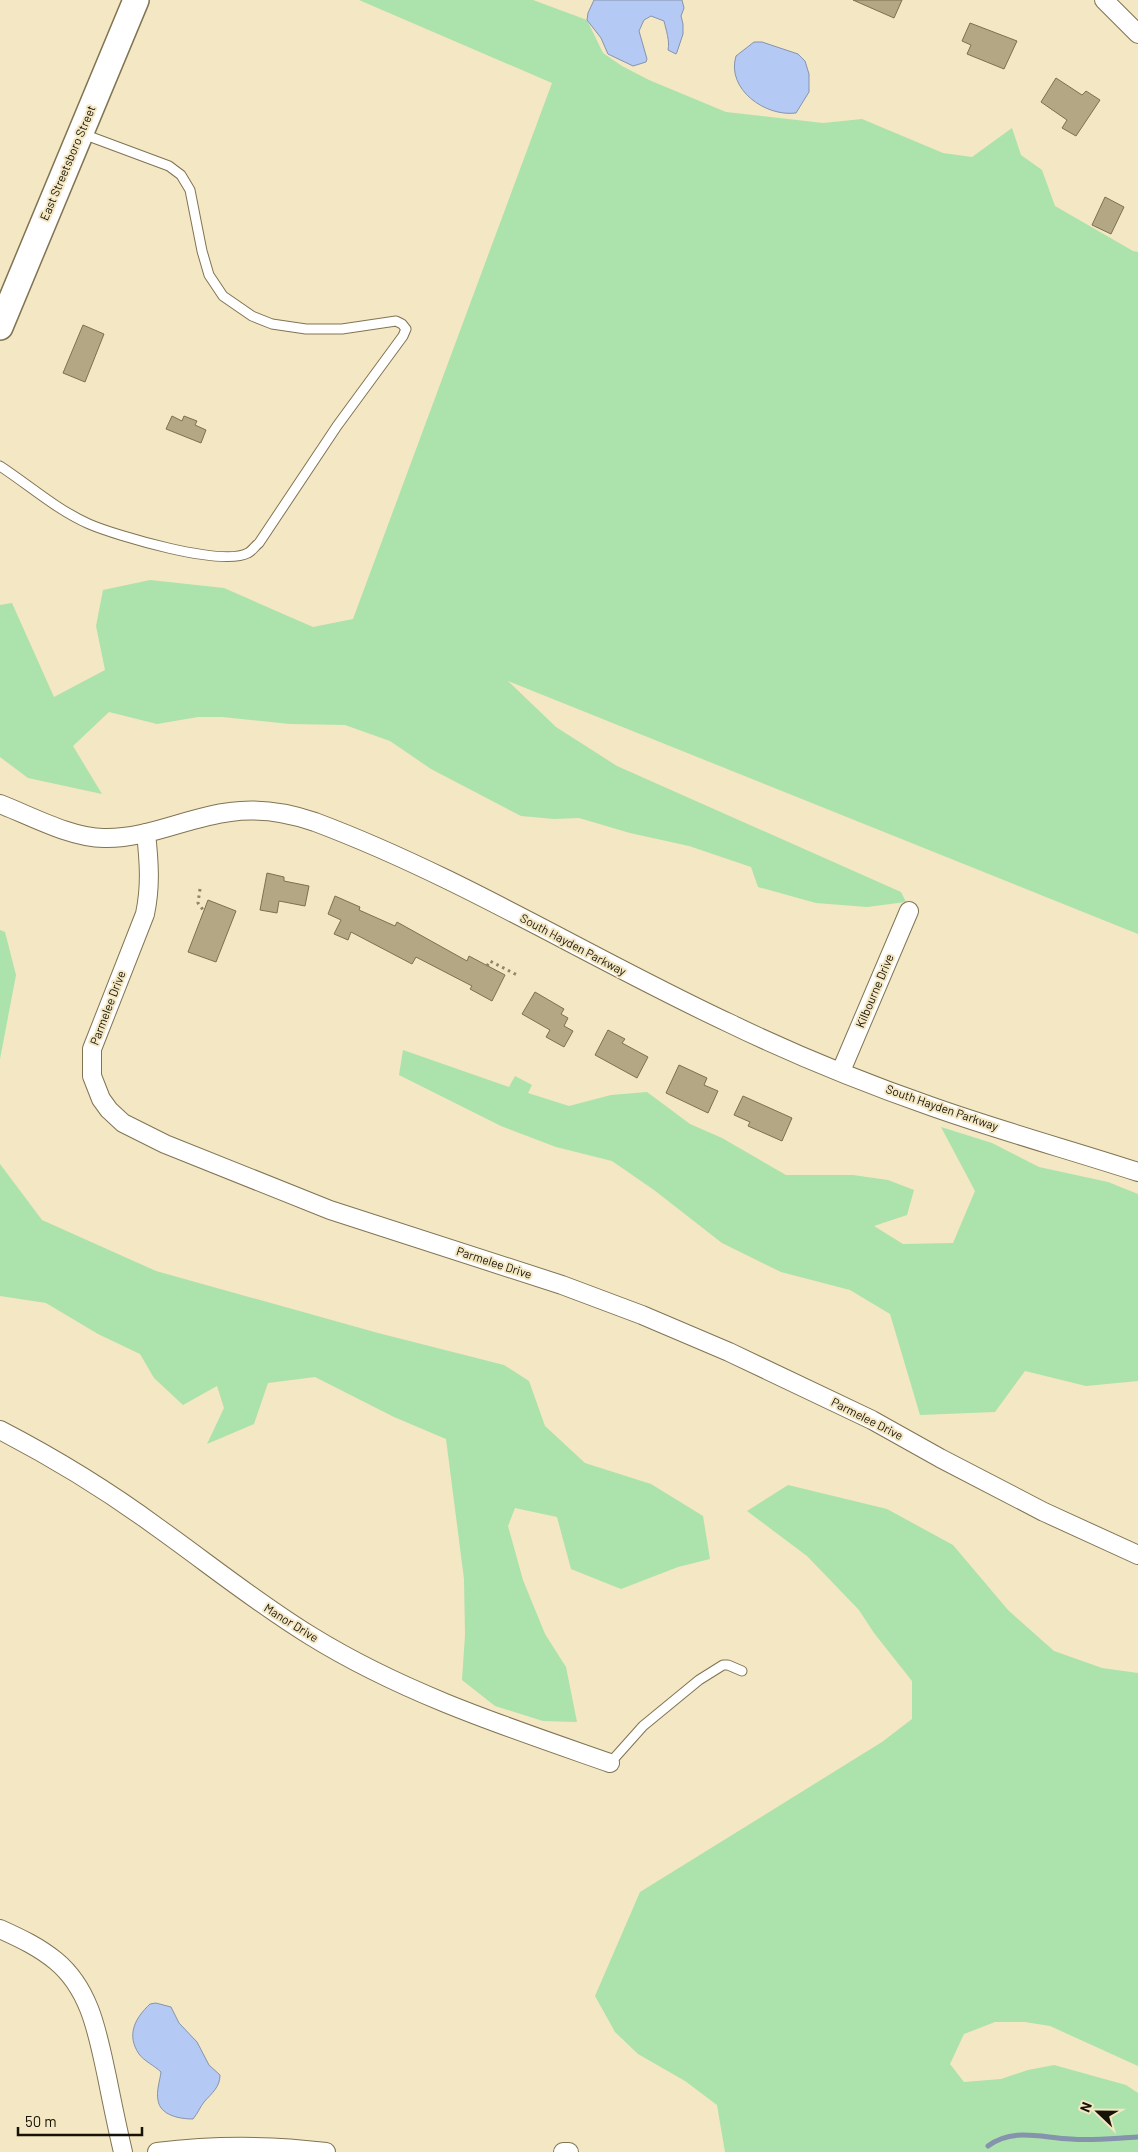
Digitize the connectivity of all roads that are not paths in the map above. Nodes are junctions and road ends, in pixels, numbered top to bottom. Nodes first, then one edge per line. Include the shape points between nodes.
1 (136, 0) edge
2 (1104, 0) edge
3 (1138, 34) edge
4 (80, 133) junction
5 (0, 327) edge
6 (0, 466) edge
7 (0, 804) edge
8 (146, 833) junction
9 (908, 910) dead end
10 (841, 1071) junction
11 (1138, 1172) edge
12 (0, 1430) edge
13 (1138, 1555) edge
14 (742, 1672) dead end
15 (610, 1763) joint
16 (0, 1929) edge
17 (123, 2152) edge
18 (157, 2152) edge
19 (326, 2152) edge
20 (563, 2152) edge
21 (569, 2152) edge

1 - 4 main road, East Streetsboro Street
2 - 3 street
4 - 5 main road, East Streetsboro Street
4 - 6 lane via 169,166 181,175 190,190 209,275 223,296 252,316 272,324 306,329 342,329 396,321 406,329 259,543 247,554 208,557 89,524 61,509
7 - 8 street, South Hayden Parkway via 77,834 104,838
8 - 10 street, South Hayden Parkway via 231,812 273,812 312,821 485,898 612,966 731,1024
8 - 13 street, Parmelee Drive via 150,892 145,914 92,1049 92,1076 101,1099 123,1123 165,1144 330,1210 642,1315 872,1420 1036,1507
9 - 10 street, Kilbourne Drive
10 - 11 street, South Hayden Parkway via 933,1107
12 - 15 street, Manor Drive via 95,1485 155,1525 248,1595 365,1667 410,1690 483,1719
14 - 15 lane via 723,1665 699,1680 643,1726
16 - 17 street via 33,1944 58,1962 87,2002 96,2024
18 - 19 street via 237,2146
20 - 21 street

